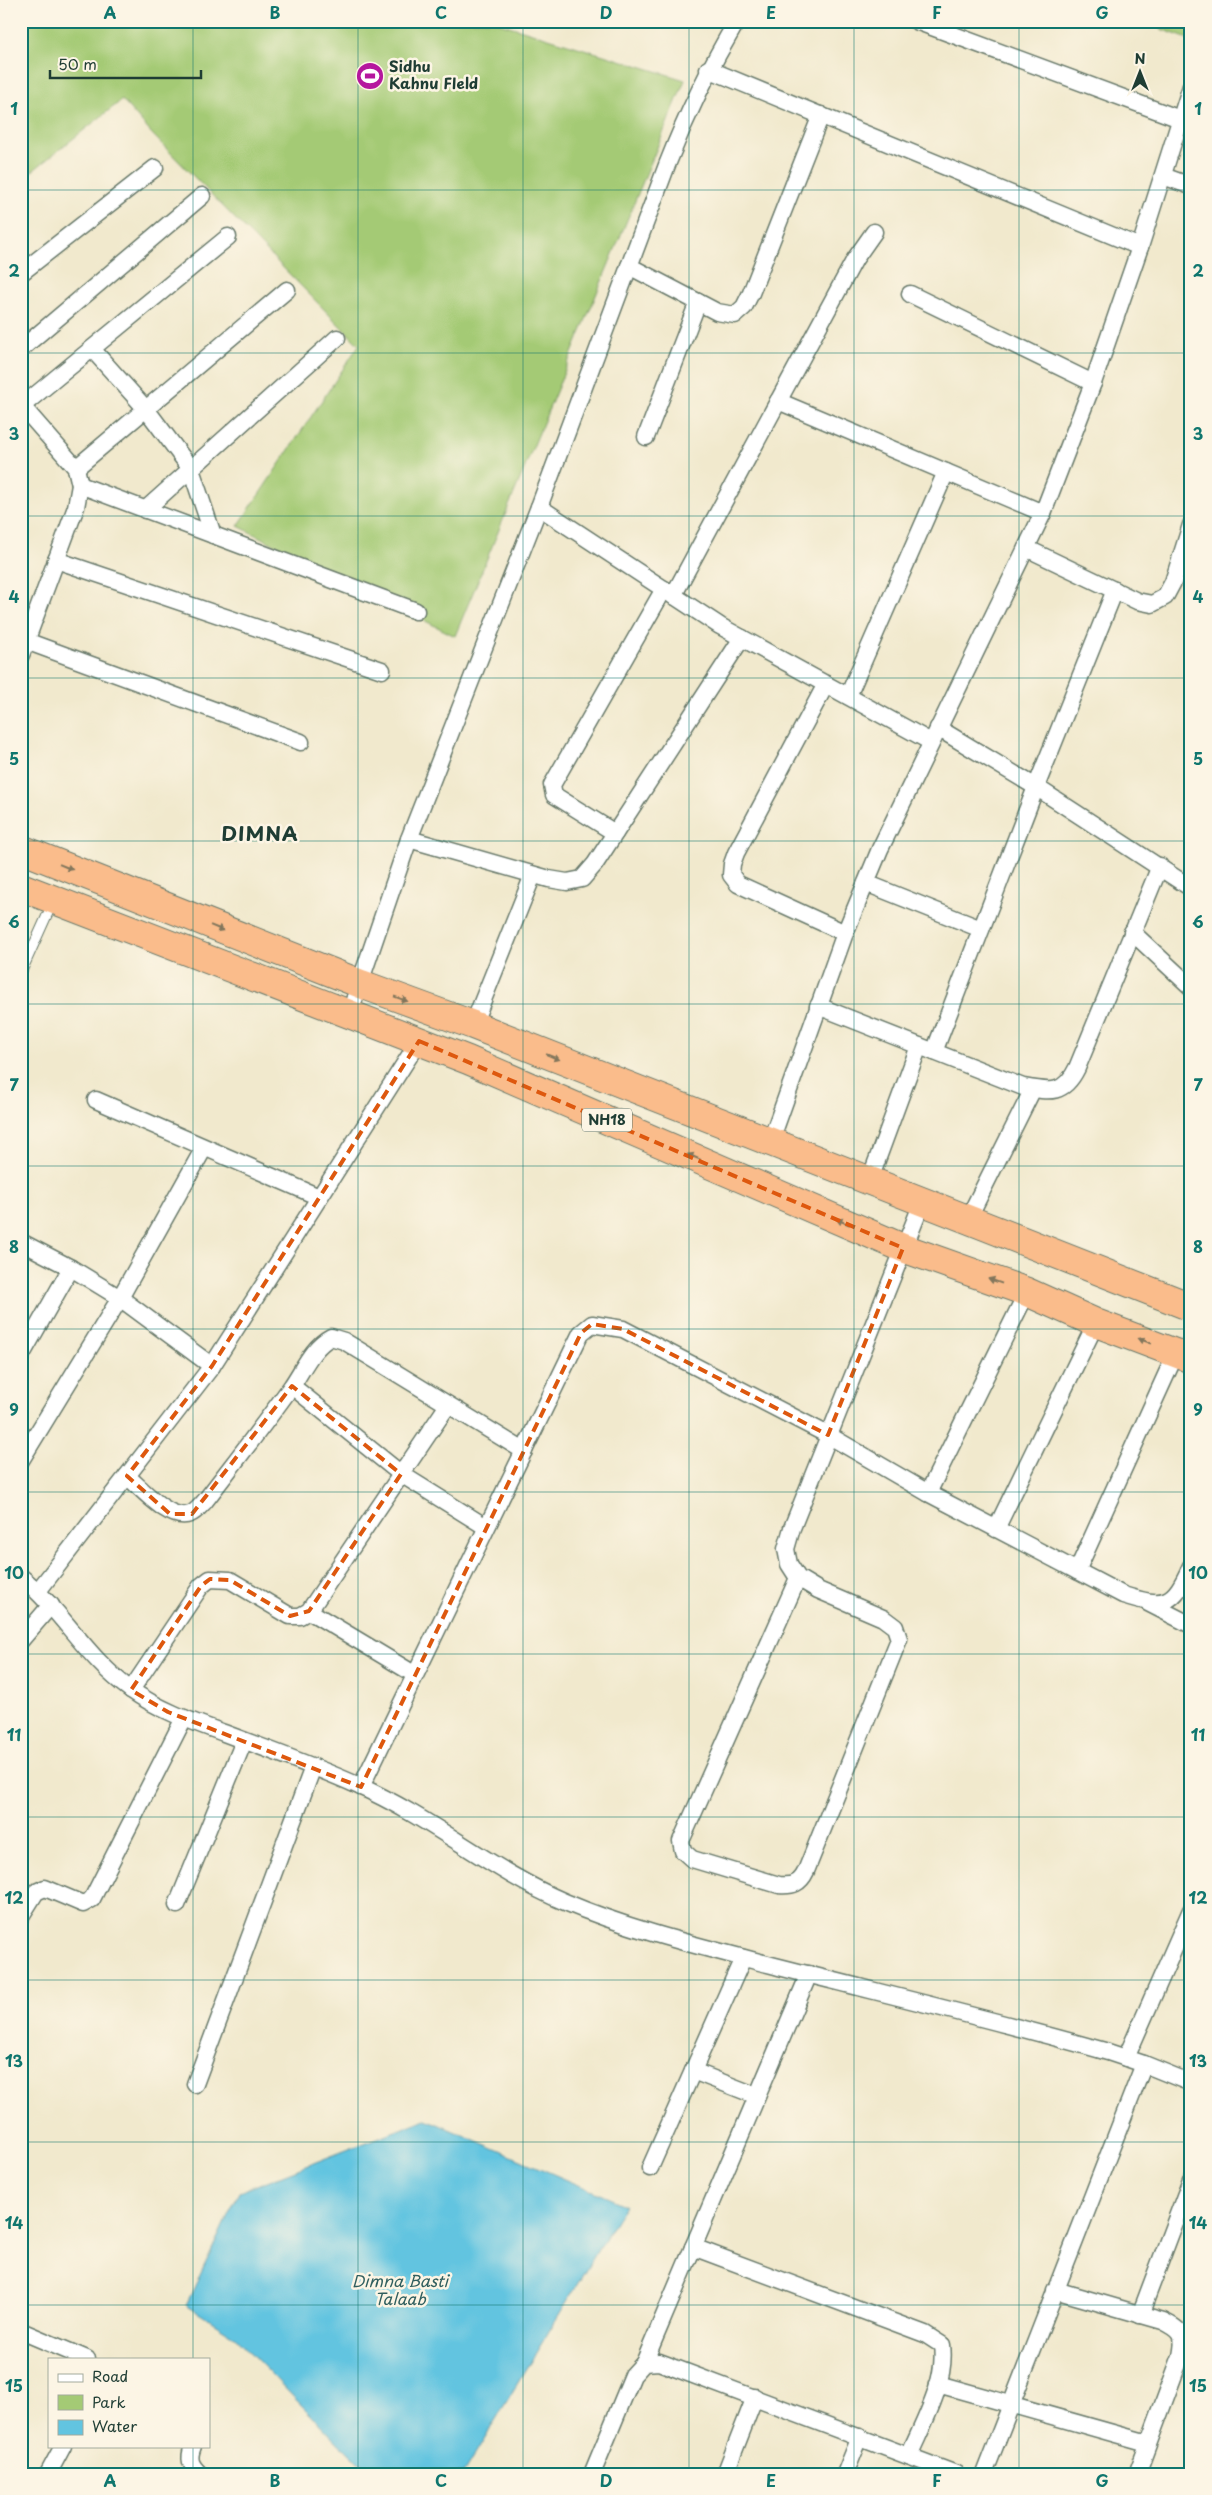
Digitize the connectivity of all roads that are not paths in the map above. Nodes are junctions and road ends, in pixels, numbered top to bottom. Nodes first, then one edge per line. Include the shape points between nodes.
1 (737, 21) edge
2 (916, 21) edge
3 (708, 69) junction
4 (1191, 86) edge
5 (821, 116) junction
6 (1180, 119) junction
7 (155, 168) dead end
8 (1163, 176) junction
9 (1191, 186) edge
10 (202, 196) dead end
11 (874, 232) dead end
12 (228, 237) dead end
13 (1140, 247) junction
14 (629, 266) junction
15 (21, 272) edge
16 (287, 290) dead end
17 (910, 294) dead end
18 (698, 302) junction
19 (337, 338) dead end
20 (21, 349) edge
21 (92, 349) junction
22 (1093, 383) junction
23 (778, 401) junction
24 (22, 406) edge
25 (146, 409) junction
26 (646, 437) dead end
27 (76, 468) junction
28 (191, 469) junction
29 (946, 472) junction
30 (80, 486) junction
31 (539, 507) junction
32 (145, 510) junction
33 (1043, 513) junction
34 (1191, 525) edge
35 (213, 535) junction
36 (1026, 548) junction
37 (56, 560) junction
38 (1115, 590) junction
39 (669, 592) junction
40 (416, 611) dead end
41 (742, 638) junction
42 (24, 648) edge
43 (382, 670) dead end
44 (826, 684) junction
45 (848, 696) junction
46 (935, 735) junction
47 (301, 742) dead end
48 (1036, 787) junction
49 (615, 833) junction
50 (409, 839) junction
51 (21, 849) edge
52 (1160, 866) junction
53 (533, 875) junction
54 (866, 883) junction
55 (21, 887) edge
56 (1191, 888) edge
57 (54, 900) junction
58 (981, 929) junction
59 (1132, 932) junction
60 (845, 933) junction
61 (21, 973) edge
62 (360, 984) junction
63 (1191, 987) edge
64 (818, 1006) junction
65 (350, 1012) junction
66 (473, 1026) junction
67 (419, 1040) junction
68 (919, 1046) junction
69 (934, 1052) junction
70 (1033, 1089) junction
71 (96, 1100) dead end
72 (770, 1143) junction
73 (204, 1148) junction
74 (869, 1182) junction
75 (319, 1197) junction
76 (922, 1203) junction
77 (967, 1220) junction
78 (21, 1242) edge
79 (903, 1248) junction
80 (71, 1268) junction
81 (1027, 1292) junction
82 (120, 1298) junction
83 (1191, 1307) edge
84 (1096, 1322) junction
85 (21, 1356) edge
86 (1184, 1356) edge
87 (212, 1366) junction
88 (292, 1386) junction
89 (448, 1404) junction
90 (828, 1435) junction
91 (524, 1451) junction
92 (21, 1460) edge
93 (402, 1474) junction
94 (127, 1476) junction
95 (928, 1493) junction
96 (486, 1527) junction
97 (996, 1529) junction
98 (1191, 1566) edge
99 (1077, 1571) junction
100 (21, 1577) edge
101 (798, 1578) junction
102 (38, 1590) junction
103 (1148, 1603) junction
104 (51, 1605) junction
105 (309, 1611) junction
106 (1191, 1625) edge
107 (21, 1640) edge
108 (414, 1674) junction
109 (131, 1690) junction
110 (184, 1718) junction
111 (244, 1741) junction
112 (313, 1767) junction
113 (361, 1787) junction
114 (177, 1905) dead end
115 (1191, 1910) edge
116 (21, 1916) edge
117 (744, 1958) junction
118 (809, 1974) junction
119 (1126, 2058) junction
120 (1144, 2064) junction
121 (693, 2071) junction
122 (1191, 2083) edge
123 (195, 2084) dead end
124 (757, 2096) junction
125 (650, 2168) dead end
126 (1191, 2180) edge
127 (693, 2247) junction
128 (1055, 2290) junction
129 (1140, 2314) junction
130 (21, 2331) edge
131 (85, 2358) edge
132 (644, 2363) junction
133 (938, 2384) junction
134 (755, 2397) junction
135 (1010, 2404) junction
136 (860, 2437) junction
137 (1148, 2443) junction
138 (62, 2448) edge
139 (192, 2448) edge
140 (909, 2456) junction
141 (48, 2474) edge
142 (200, 2474) edge
143 (592, 2474) edge
144 (725, 2474) edge
145 (845, 2474) edge
146 (956, 2474) edge
147 (984, 2474) edge
148 (1137, 2474) edge

1 - 3 street
2 - 6 street
3 - 5 street
3 - 14 street
4 - 6 street
5 - 13 street
5 - 18 street via 744,306 735,315 717,312
6 - 8 street
7 - 15 street
8 - 9 street
8 - 13 street
10 - 20 street
11 - 23 street via 855,259
12 - 21 street
13 - 22 street
14 - 18 street
14 - 31 street
16 - 25 street
17 - 22 street
18 - 26 street
19 - 28 street
21 - 24 street
21 - 25 street
22 - 33 street
23 - 29 street
23 - 39 street
24 - 27 street
25 - 27 street
25 - 28 street
27 - 30 street
28 - 32 street
28 - 35 street
29 - 33 street
29 - 45 street
30 - 32 street
30 - 37 street via 76,507
31 - 39 street
31 - 50 street
32 - 35 street
33 - 36 street
34 - 38 street via 1165,597 1152,604 1137,601
35 - 40 street
36 - 38 street
36 - 46 street
37 - 42 street
37 - 43 street
38 - 48 street
39 - 41 street
39 - 49 street via 552,785 554,795 563,802
41 - 44 street
41 - 49 street
42 - 47 street
44 - 45 street
44 - 60 street via 736,852 731,875 738,884
45 - 46 street
46 - 48 street
46 - 54 street
48 - 52 street
48 - 58 street
49 - 53 street via 582,879 567,882
50 - 53 street
50 - 62 street
51 -> 62 highway, NH18
52 - 56 street
52 - 59 street
53 - 66 street
54 - 58 street
54 - 60 street
55 - 57 highway, NH18
57 - 61 lane
57 - 65 highway, NH18
58 - 69 street
59 - 63 street
59 - 70 street via 1071,1080 1060,1089
60 - 64 street
62 - 65 street
62 -> 66 highway, NH18
64 - 68 street
64 - 72 street
65 - 67 highway, NH18
66 -> 72 highway, NH18
67 - 75 street
79 -> 67 highway, NH18
68 - 69 street
68 - 74 street
69 - 70 street
70 - 77 street
71 - 73 street
72 - 74 highway, NH18
73 - 75 street
73 - 82 street
74 - 76 highway, NH18
75 - 87 street
76 - 77 highway, NH18
76 - 79 street
77 - 83 highway, NH18
78 - 80 street
81 -> 79 highway, NH18
79 - 90 street
80 - 82 street
80 - 85 street
81 - 84 highway, NH18
81 - 95 street
82 - 87 street
82 - 92 street
86 -> 84 highway, NH18
84 - 97 street
86 - 99 street
87 - 94 street
88 - 89 street via 322,1342 331,1337 344,1341
88 - 93 street
88 - 94 street via 192,1514 180,1517 170,1514
89 - 91 street
89 - 93 street
90 - 91 street via 622,1329 592,1324 581,1333
90 - 95 street
90 - 101 street via 786,1549 789,1564
91 - 96 street
93 - 96 street
93 - 105 street
94 - 102 street
95 - 97 street
96 - 108 street
97 - 99 street
98 - 103 street via 1178,1591 1166,1602
99 - 103 street via 1123,1595
100 - 102 street
101 - 101 street via 883,1618 895,1627 899,1639 802,1881 791,1886 778,1885 692,1858 683,1851 681,1842
102 - 104 street
103 - 106 street
104 - 107 street
104 - 109 street via 102,1666
105 - 108 street
105 - 109 street via 300,1616 290,1616 230,1580 210,1579 201,1586
108 - 113 street
109 - 110 street
110 - 111 street
110 - 116 street via 92,1899 83,1904 44,1888 36,1892
111 - 112 street
111 - 114 street
112 - 113 street
112 - 123 street
113 - 117 street via 404,1808 519,1880 564,1902 633,1928
115 - 119 street
117 - 118 street
117 - 121 street
118 - 119 street
118 - 124 street
119 - 120 street
120 - 122 street
120 - 128 street
121 - 124 street
121 - 125 street
124 - 127 street
126 - 129 street
127 - 132 street
127 - 133 street via 925,2334 942,2345 944,2361
128 - 129 street
128 - 135 street
129 - 137 street via 1178,2329 1184,2341
130 - 131 street
132 - 134 street via 659,2362 676,2367
132 - 143 street via 633,2375
133 - 135 street
133 - 140 street
134 - 136 street
134 - 144 street
135 - 137 street
135 - 147 street
136 - 140 street
136 - 145 street
137 - 148 street
138 - 141 street
139 - 142 street via 189,2456 191,2466
140 - 146 street

